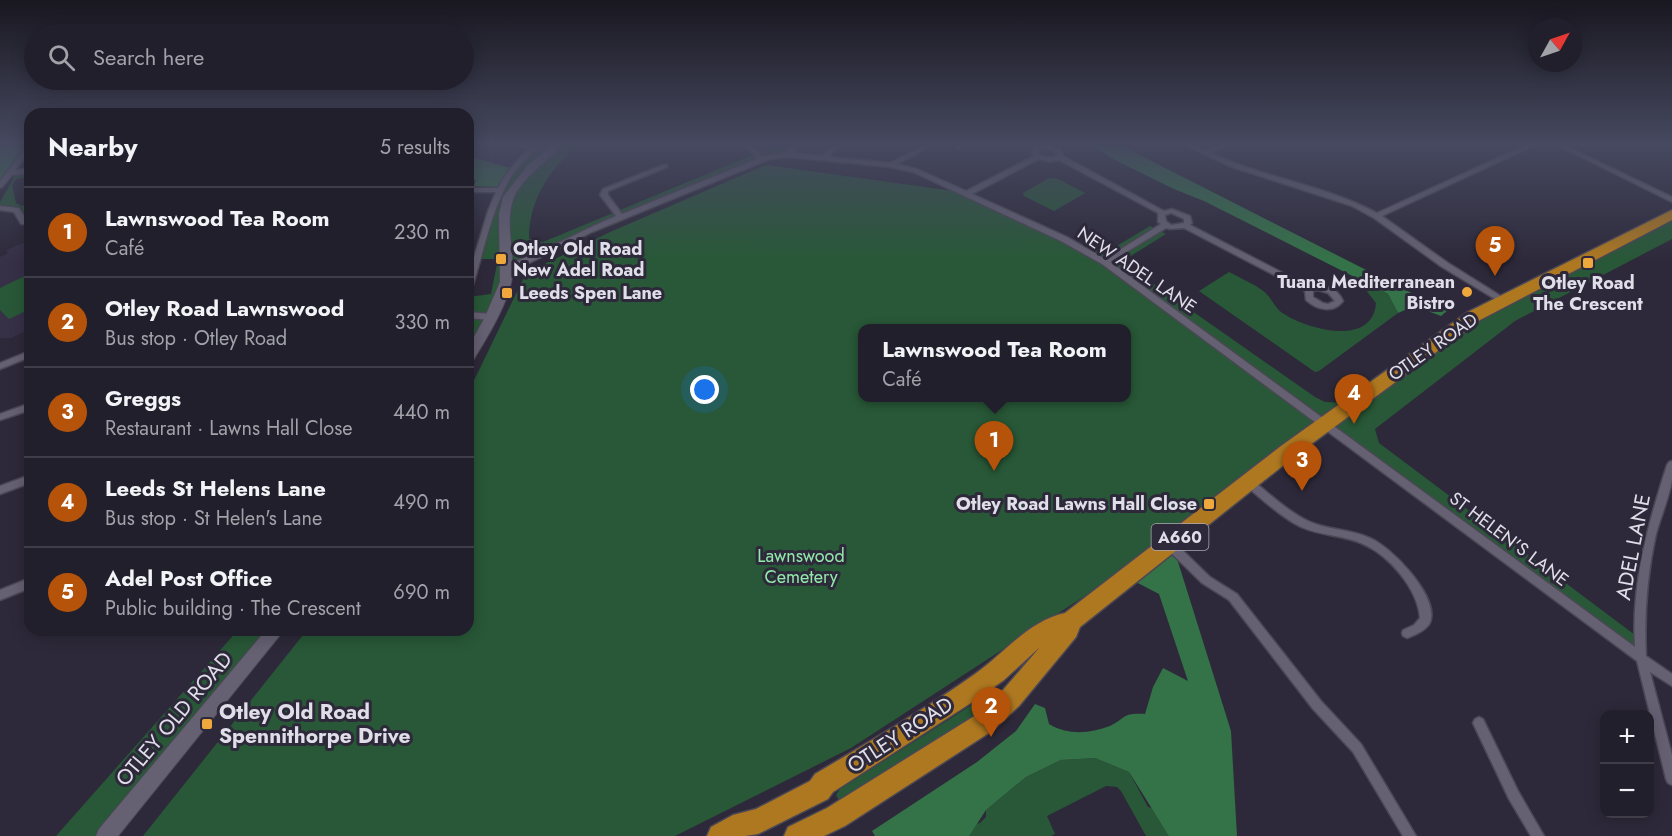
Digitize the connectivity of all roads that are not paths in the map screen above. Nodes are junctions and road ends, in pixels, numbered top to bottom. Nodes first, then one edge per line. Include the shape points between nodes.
1 (502, 184) edge
2 (518, 184) edge
3 (620, 184) edge
4 (703, 184) edge
5 (947, 184) edge
6 (985, 184) edge
7 (1109, 184) edge
8 (1294, 184) edge
9 (1447, 184) edge
10 (1639, 184) edge
11 (474, 190) edge
12 (498, 190) junction
13 (968, 193) junction
14 (1672, 200) edge
15 (0, 208) edge
16 (1163, 213) junction
17 (1672, 214) edge
18 (1377, 216) junction
19 (621, 218) junction
20 (24, 222) dead end
21 (1165, 225) junction
22 (1185, 226) junction
23 (1105, 262) junction
24 (474, 268) edge
25 (506, 268) junction
26 (1309, 290) dead end
27 (1503, 300) junction
28 (474, 316) edge
29 (491, 317) junction
30 (474, 347) edge
31 (24, 356) edge
32 (0, 366) edge
33 (24, 409) edge
34 (0, 417) edge
35 (1326, 424) junction
36 (1672, 465) edge
37 (24, 481) edge
38 (1249, 483) junction
39 (0, 490) edge
40 (1170, 544) junction
41 (24, 585) edge
42 (0, 595) edge
43 (1071, 621) junction
44 (1407, 633) dead end
45 (271, 636) edge
46 (1641, 657) junction
47 (1672, 681) edge
48 (1479, 723) dead end
49 (1672, 779) edge
50 (106, 836) edge
51 (720, 836) edge
52 (797, 836) edge
53 (1410, 836) edge
54 (1538, 836) edge

1 - 12 street
2 - 25 street via 508,197 504,214
3 - 19 street via 605,190 604,195
4 - 19 street, NEW ADEL LANE
5 - 13 street, NEW ADEL LANE
6 - 13 street
7 - 16 street
8 - 18 street via 1334,195
9 - 18 street
10 - 14 street
11 - 12 street
12 - 24 street
13 - 23 street, NEW ADEL LANE
15 - 20 street via 16,210
16 - 21 street via 1160,216
16 - 22 street via 1172,211 1185,216
17 - 27 highway, OTLEY ROAD / A660
18 - 27 street via 1445,265
19 - 25 street, NEW ADEL LANE
21 - 22 street
21 - 23 street
22 - 26 street
23 - 35 street, NEW ADEL LANE
25 - 29 street via 506,282
27 - 35 highway, OTLEY ROAD / A660 via 1474,316
28 - 29 street
29 - 30 street
31 - 32 street
33 - 34 street
35 - 38 highway, OTLEY ROAD / A660
35 - 46 street, ST HELEN'S LANE
36 - 46 street, ADEL LANE via 1654,519 1641,586
37 - 39 street
38 - 40 highway, OTLEY ROAD / A660
38 - 44 street via 1306,524 1367,541 1388,555 1424,604 1426,619
40 - 43 highway, OTLEY ROAD / A660
40 - 53 street via 1206,580 1233,597 1317,705 1357,748
41 - 42 street
43 - 51 highway, OTLEY ROAD / A660 via 1058,622 1042,632 984,681 819,790
43 - 52 highway, OTLEY ROAD / A660 via 1068,630 1025,682 984,723 836,817
45 - 50 street, OTLEY OLD ROAD
46 - 47 street, ST HELEN'S LANE
46 - 49 street, ADEL LANE
48 - 54 street via 1519,810

